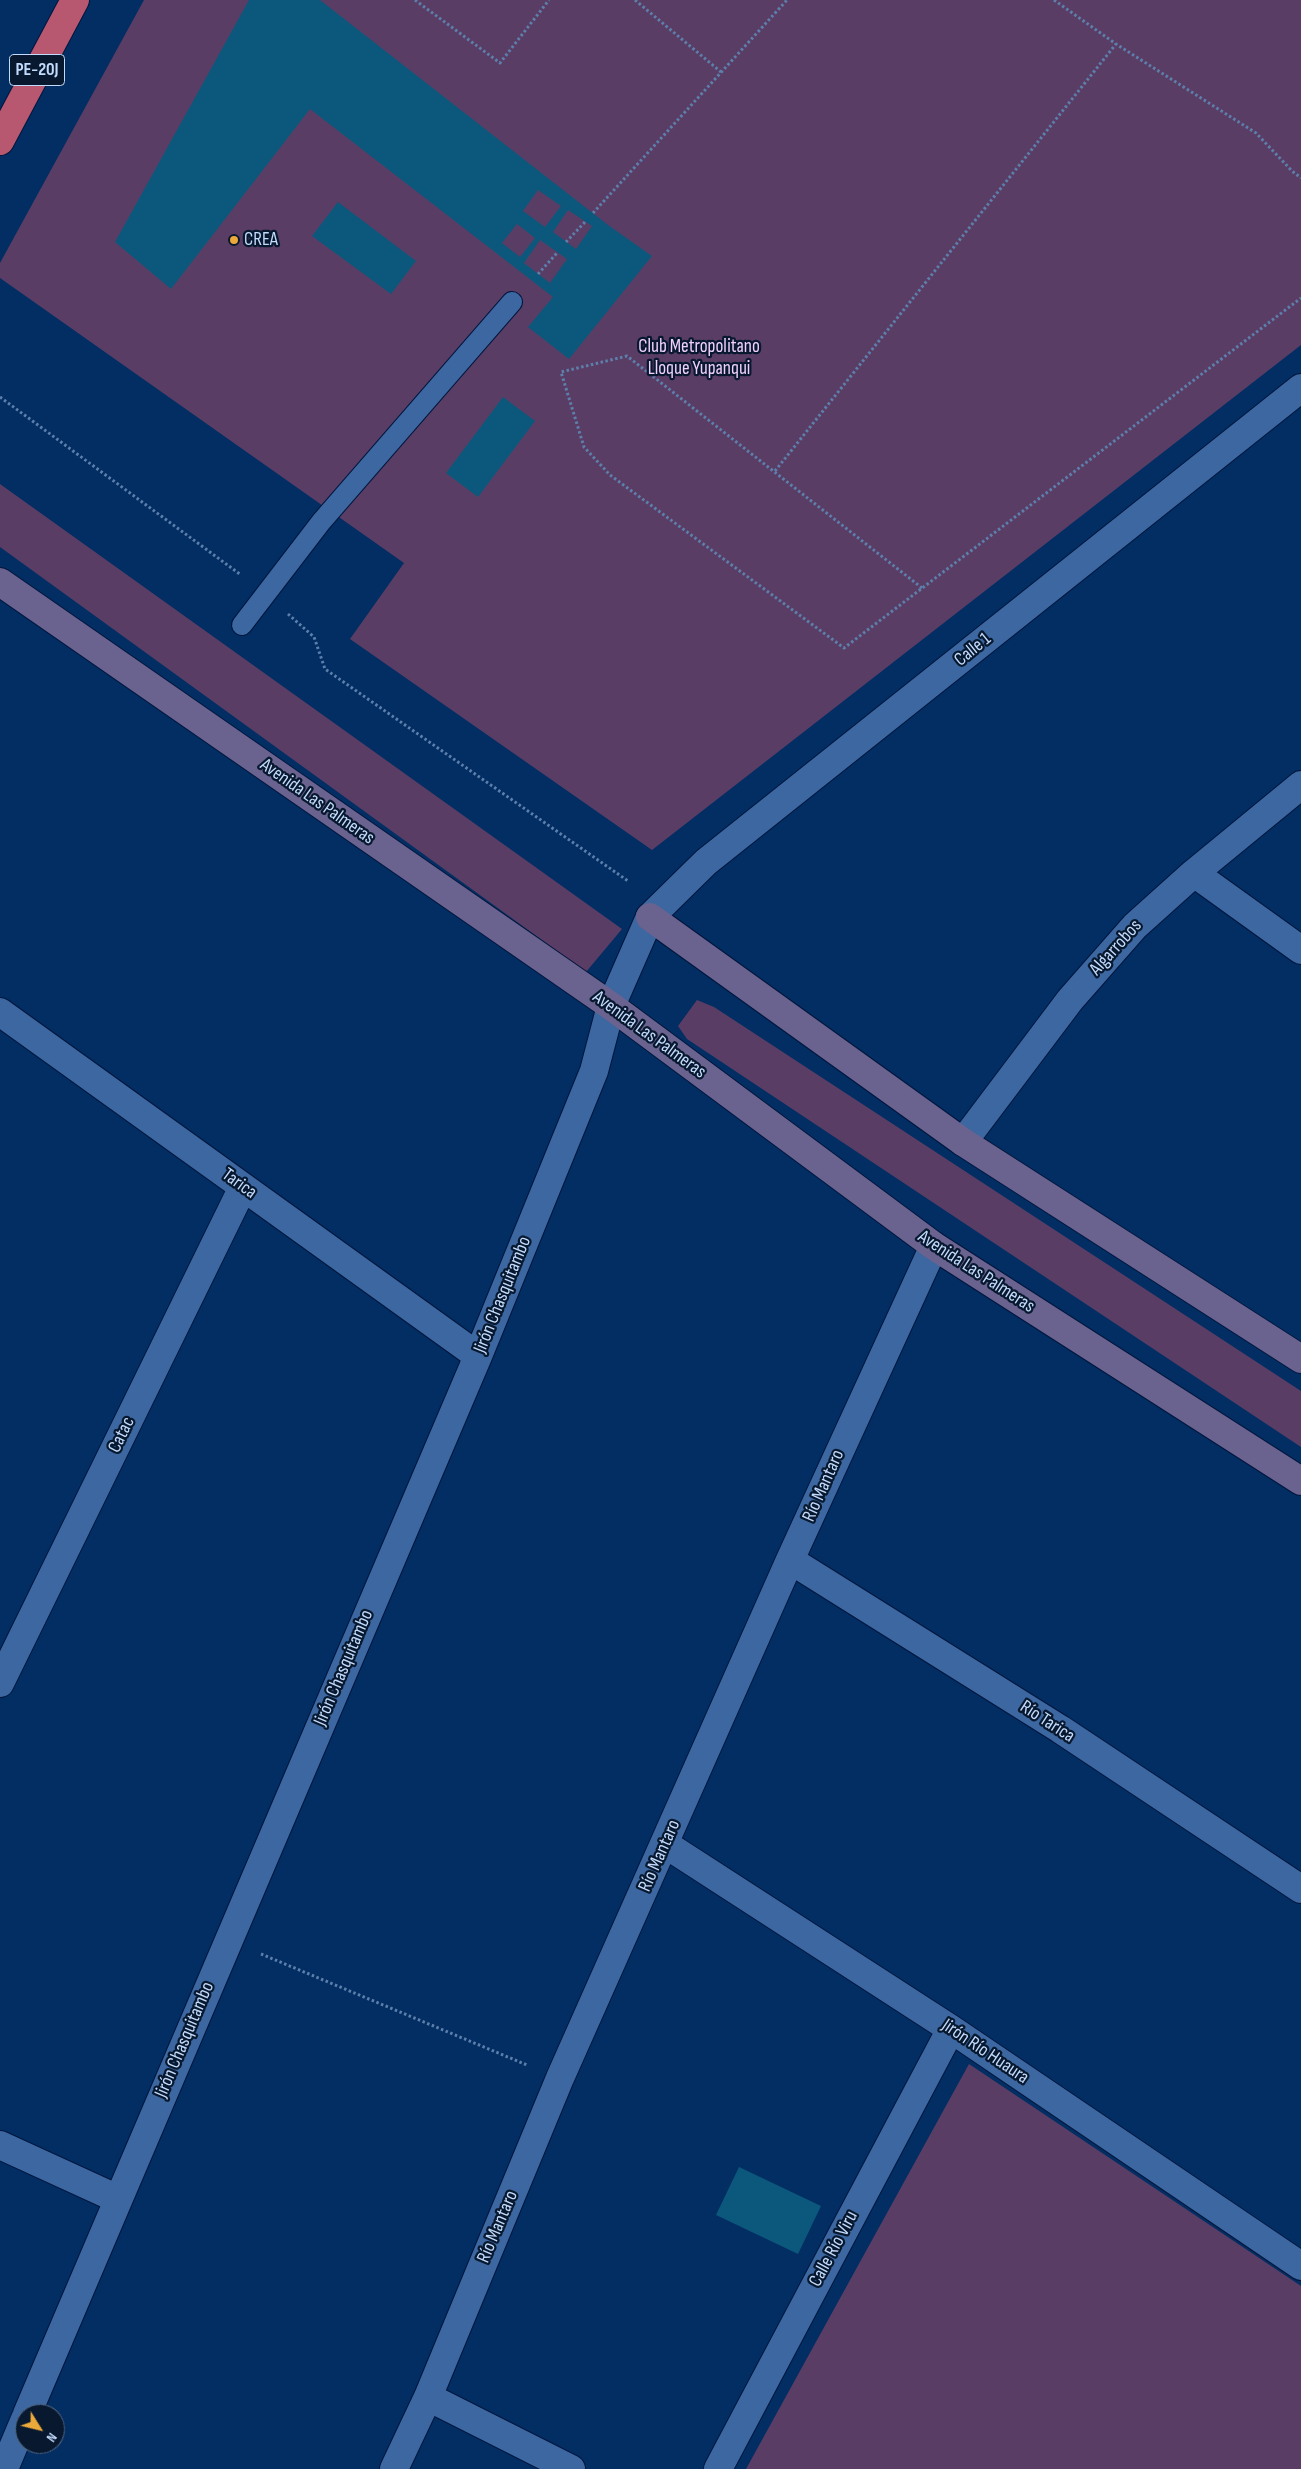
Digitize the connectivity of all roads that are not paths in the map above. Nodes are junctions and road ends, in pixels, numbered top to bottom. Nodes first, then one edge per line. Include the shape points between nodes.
1 (75, 0) edge
2 (0, 141) edge
3 (512, 302) dead end
4 (1301, 388) edge
5 (0, 582) edge
6 (242, 625) dead end
7 (1301, 785) edge
8 (1194, 873) junction
9 (650, 917) junction
10 (1301, 950) edge
11 (611, 1006) junction
12 (0, 1012) edge
13 (962, 1142) junction
14 (243, 1187) junction
15 (934, 1246) junction
16 (478, 1356) junction
17 (1301, 1359) edge
18 (1301, 1481) edge
19 (790, 1560) junction
20 (0, 1682) edge
21 (665, 1844) junction
22 (1301, 1889) edge
23 (951, 2029) junction
24 (0, 2145) edge
25 (118, 2199) junction
26 (1301, 2266) edge
27 (428, 2397) junction
28 (31, 2404) edge
29 (15, 2443) edge
30 (4, 2469) edge
31 (394, 2469) edge
32 (571, 2469) edge
33 (718, 2469) edge

1 - 2 highway, PE-20J
3 - 6 lane via 321,522
4 - 9 street, Calle 1 via 714,856
5 - 11 main road, Avenida Las Palmeras
7 - 8 street, Algarrobos
8 - 10 street
8 - 13 street, Algarrobos via 1135,926 1070,1000
9 - 11 street, Jirón Chasquitambo
9 - 13 main road
11 - 15 main road, Avenida Las Palmeras
11 - 16 street, Jirón Chasquitambo via 594,1071
12 - 14 street, Tarica
13 - 17 main road
14 - 16 street, Tarica
14 - 20 street, Catac
15 - 18 main road, Avenida Las Palmeras
15 - 19 street, Río Mantaro
16 - 25 street, Jirón Chasquitambo
19 - 21 street, Río Mantaro
19 - 22 street, Río Tarica via 1060,1729
21 - 23 street, Jirón Río Huaura
21 - 27 street, Río Mantaro via 560,2078
23 - 26 street, Jirón Río Huaura
23 - 33 street, Calle Río Viru
24 - 25 street
25 - 28 street, Jirón Chasquitambo
27 - 31 street, Río Mantaro
27 - 32 street
29 - 30 street

